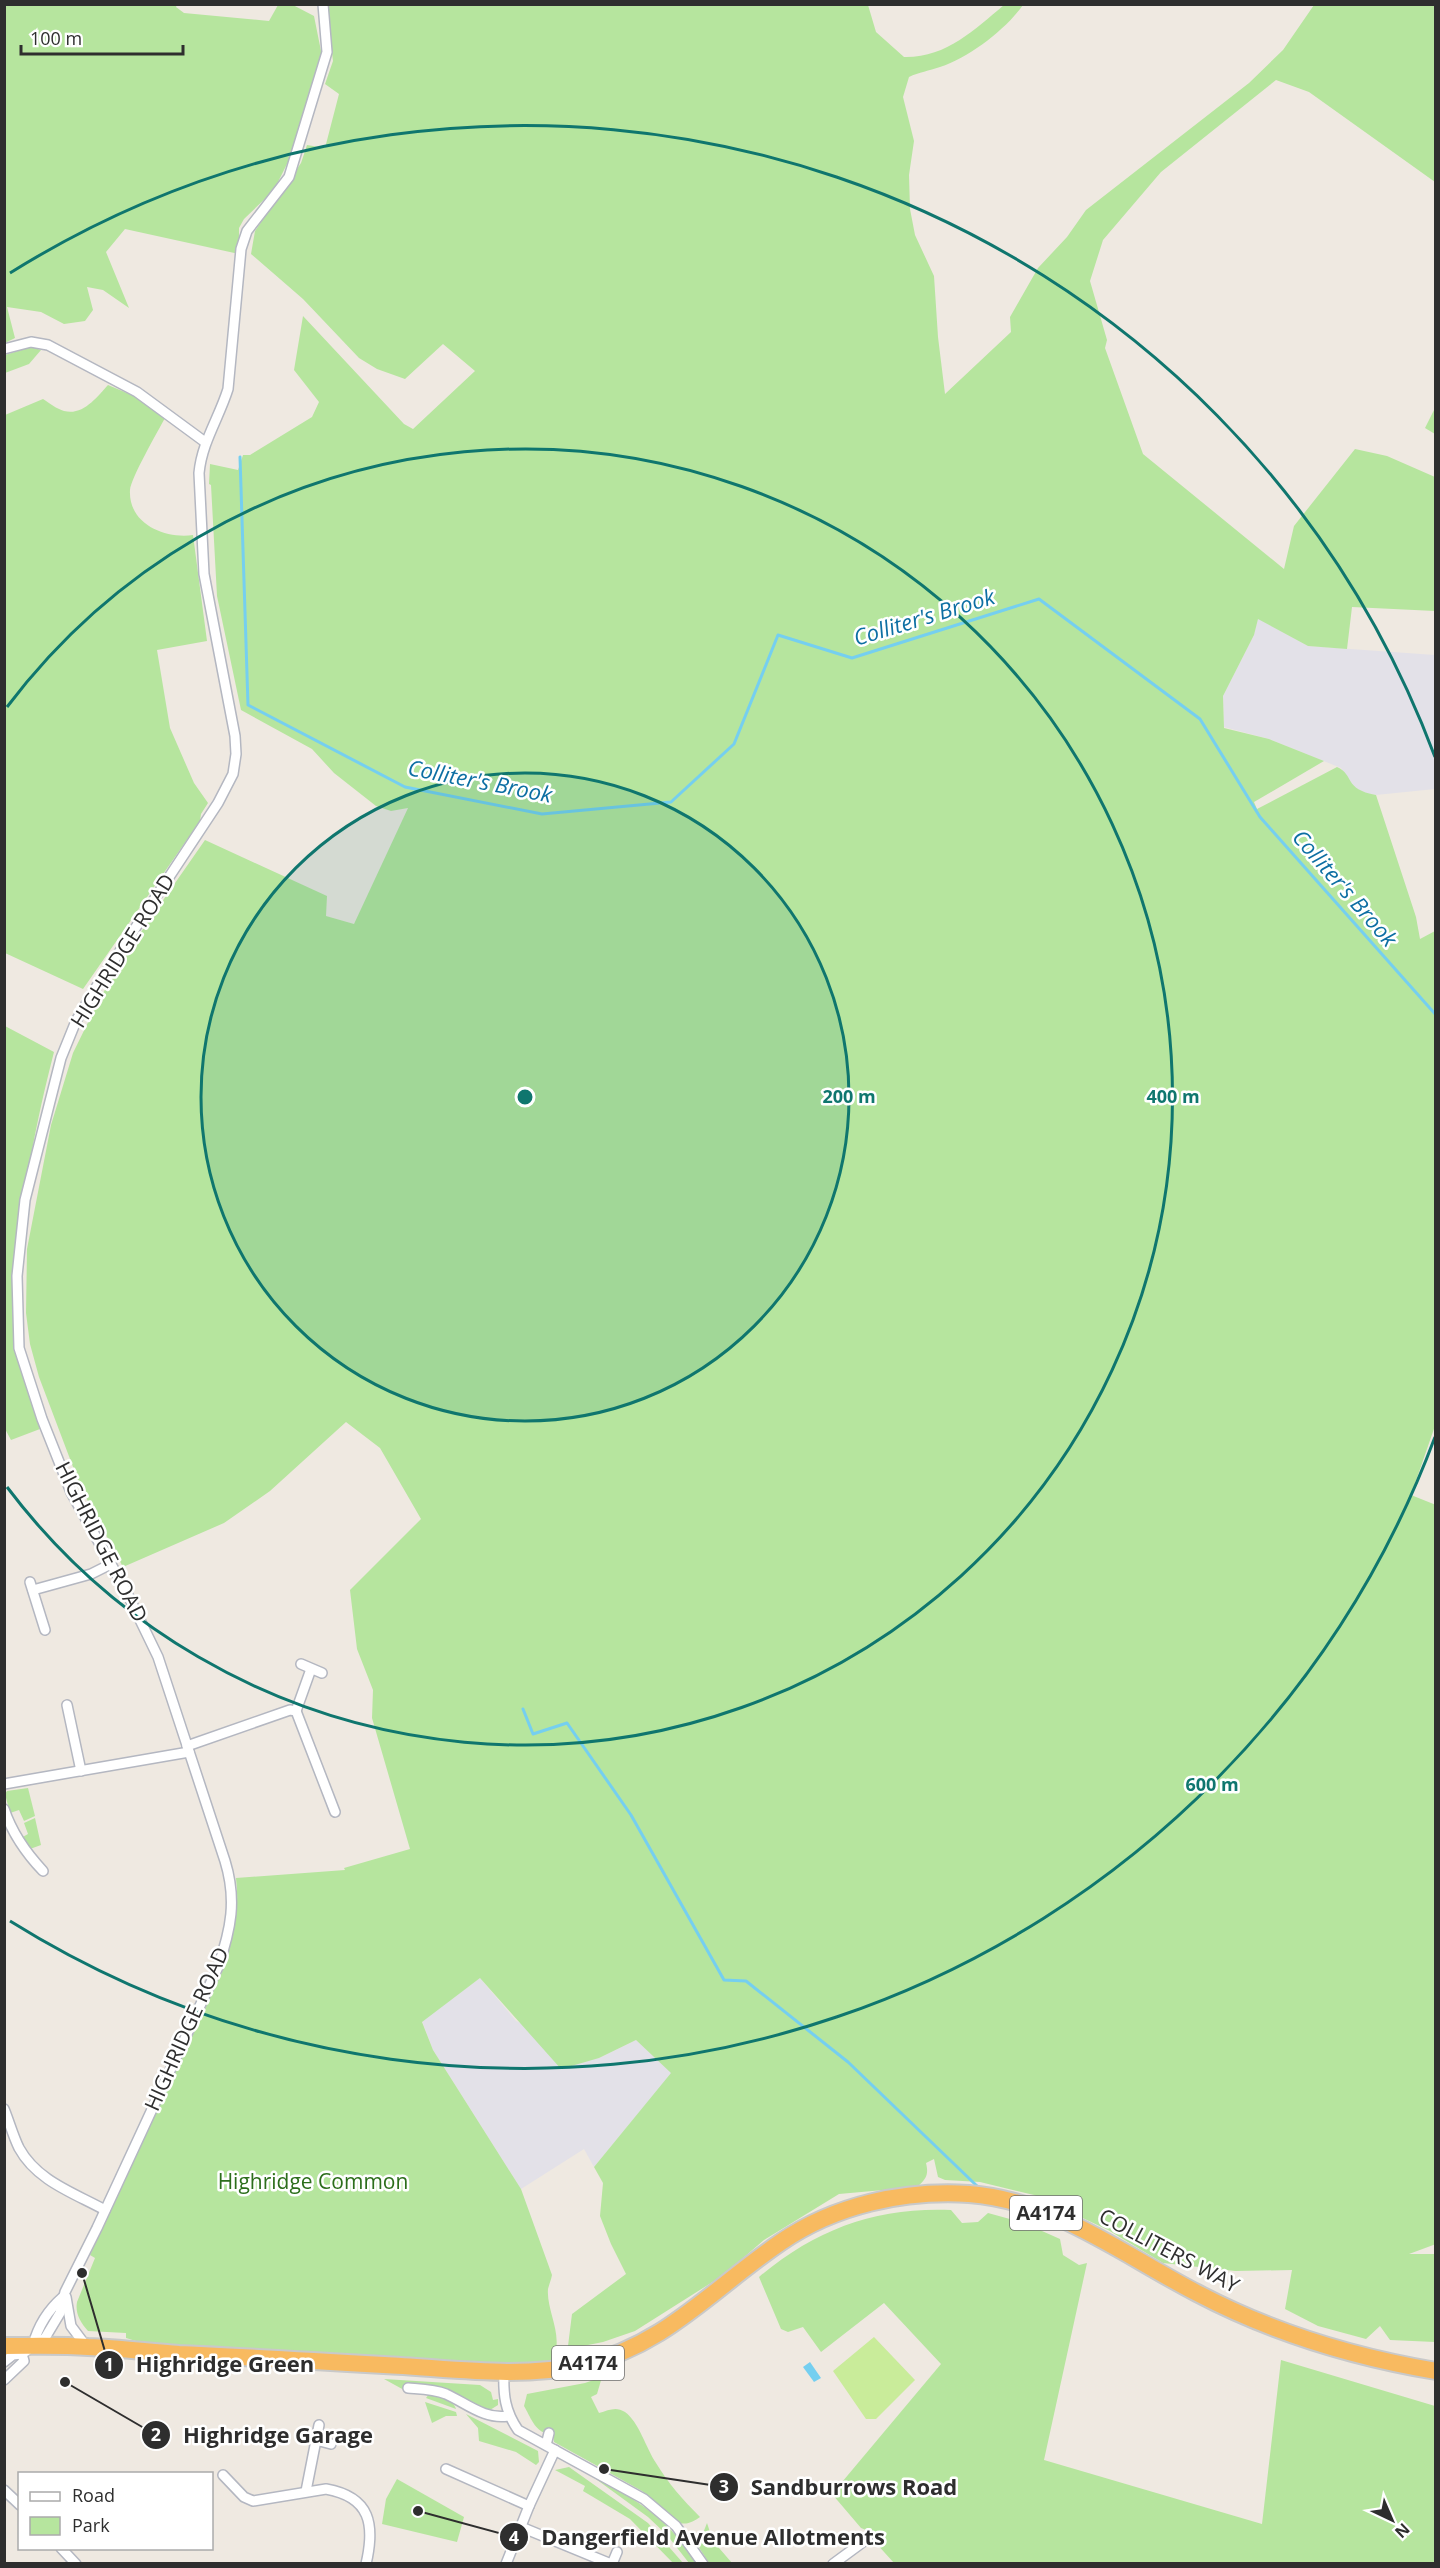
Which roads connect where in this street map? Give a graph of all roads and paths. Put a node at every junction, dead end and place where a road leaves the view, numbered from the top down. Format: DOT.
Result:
graph roads {
  1 [pos="323,4"];
  2 [pos="4,349"];
  3 [pos="205,442"];
  4 [pos="110,1565"];
  5 [pos="45,1630"];
  6 [pos="301,1665"];
  7 [pos="311,1669"];
  8 [pos="322,1673"];
  9 [pos="67,1705"];
  10 [pos="296,1711"];
  11 [pos="188,1749"];
  12 [pos="81,1771"];
  13 [pos="4,1784"];
  14 [pos="4,1809"];
  15 [pos="335,1812"];
  16 [pos="43,1871"];
  17 [pos="4,2109"];
  18 [pos="105,2210"];
  19 [pos="64,2295"];
  20 [pos="4,2346"];
  21 [pos="86,2346"];
  22 [pos="27,2350"];
  23 [pos="4,2362"];
  24 [pos="504,2371"];
  25 [pos="1436,2371"];
  26 [pos="4,2380"];
  27 [pos="408,2388"];
  28 [pos="508,2416"];
  29 [pos="319,2425"];
  30 [pos="549,2433"];
  31 [pos="316,2439"];
  32 [pos="332,2444"];
  33 [pos="551,2448"];
  34 [pos="446,2469"];
  35 [pos="223,2475"];
  36 [pos="4,2490"];
  37 [pos="306,2491"];
  38 [pos="18,2503"];
  39 [pos="529,2505"];
  40 [pos="520,2527"];
  41 [pos="867,2539"];
  42 [pos="65,2550"];
  43 [pos="617,2552"];
  44 [pos="836,2563"];
  45 [pos="76,2564"];
  46 [pos="366,2564"];
  47 [pos="506,2564"];
  48 [pos="611,2564"];
  49 [pos="703,2564"];
  1 -- 3 [label="street, HIGHRIDGE ROAD"];
  2 -- 3 [label="street"];
  3 -- 4 [label="street, HIGHRIDGE ROAD"];
  4 -- 5 [label="street"];
  4 -- 11 [label="street, HIGHRIDGE ROAD"];
  6 -- 7 [label="street"];
  7 -- 8 [label="street"];
  7 -- 10 [label="street"];
  9 -- 12 [label="street"];
  10 -- 11 [label="street"];
  10 -- 15 [label="street"];
  11 -- 12 [label="street"];
  11 -- 18 [label="street, HIGHRIDGE ROAD"];
  12 -- 13 [label="street"];
  14 -- 16 [label="street"];
  17 -- 18 [label="street"];
  18 -- 19 [label="street, HIGHRIDGE ROAD"];
  19 -- 21 [label="street"];
  19 -- 22 [label="street, HIGHRIDGE ROAD"];
  20 -- 22 [label="highway, A4174"];
  21 -- 22 [label="highway, A4174"];
  21 -- 24 [label="highway, A4174"];
  22 -- 23 [label="street"];
  22 -- 26 [label="street, HIGHRIDGE ROAD"];
  24 -- 25 [label="highway, COLLITERS WAY / A4174"];
  24 -- 28 [label="street"];
  27 -- 28 [label="street"];
  28 -- 33 [label="street"];
  29 -- 31 [label="street"];
  30 -- 33 [label="street"];
  31 -- 32 [label="street"];
  31 -- 37 [label="street"];
  33 -- 39 [label="street"];
  33 -- 49 [label="street"];
  34 -- 39 [label="street"];
  35 -- 37 [label="street"];
  36 -- 38 [label="street"];
  37 -- 46 [label="street"];
  39 -- 40 [label="street"];
  40 -- 47 [label="street"];
  40 -- 48 [label="street"];
  41 -- 44 [label="street"];
  42 -- 45 [label="street"];
  43 -- 48 [label="street"];
}
